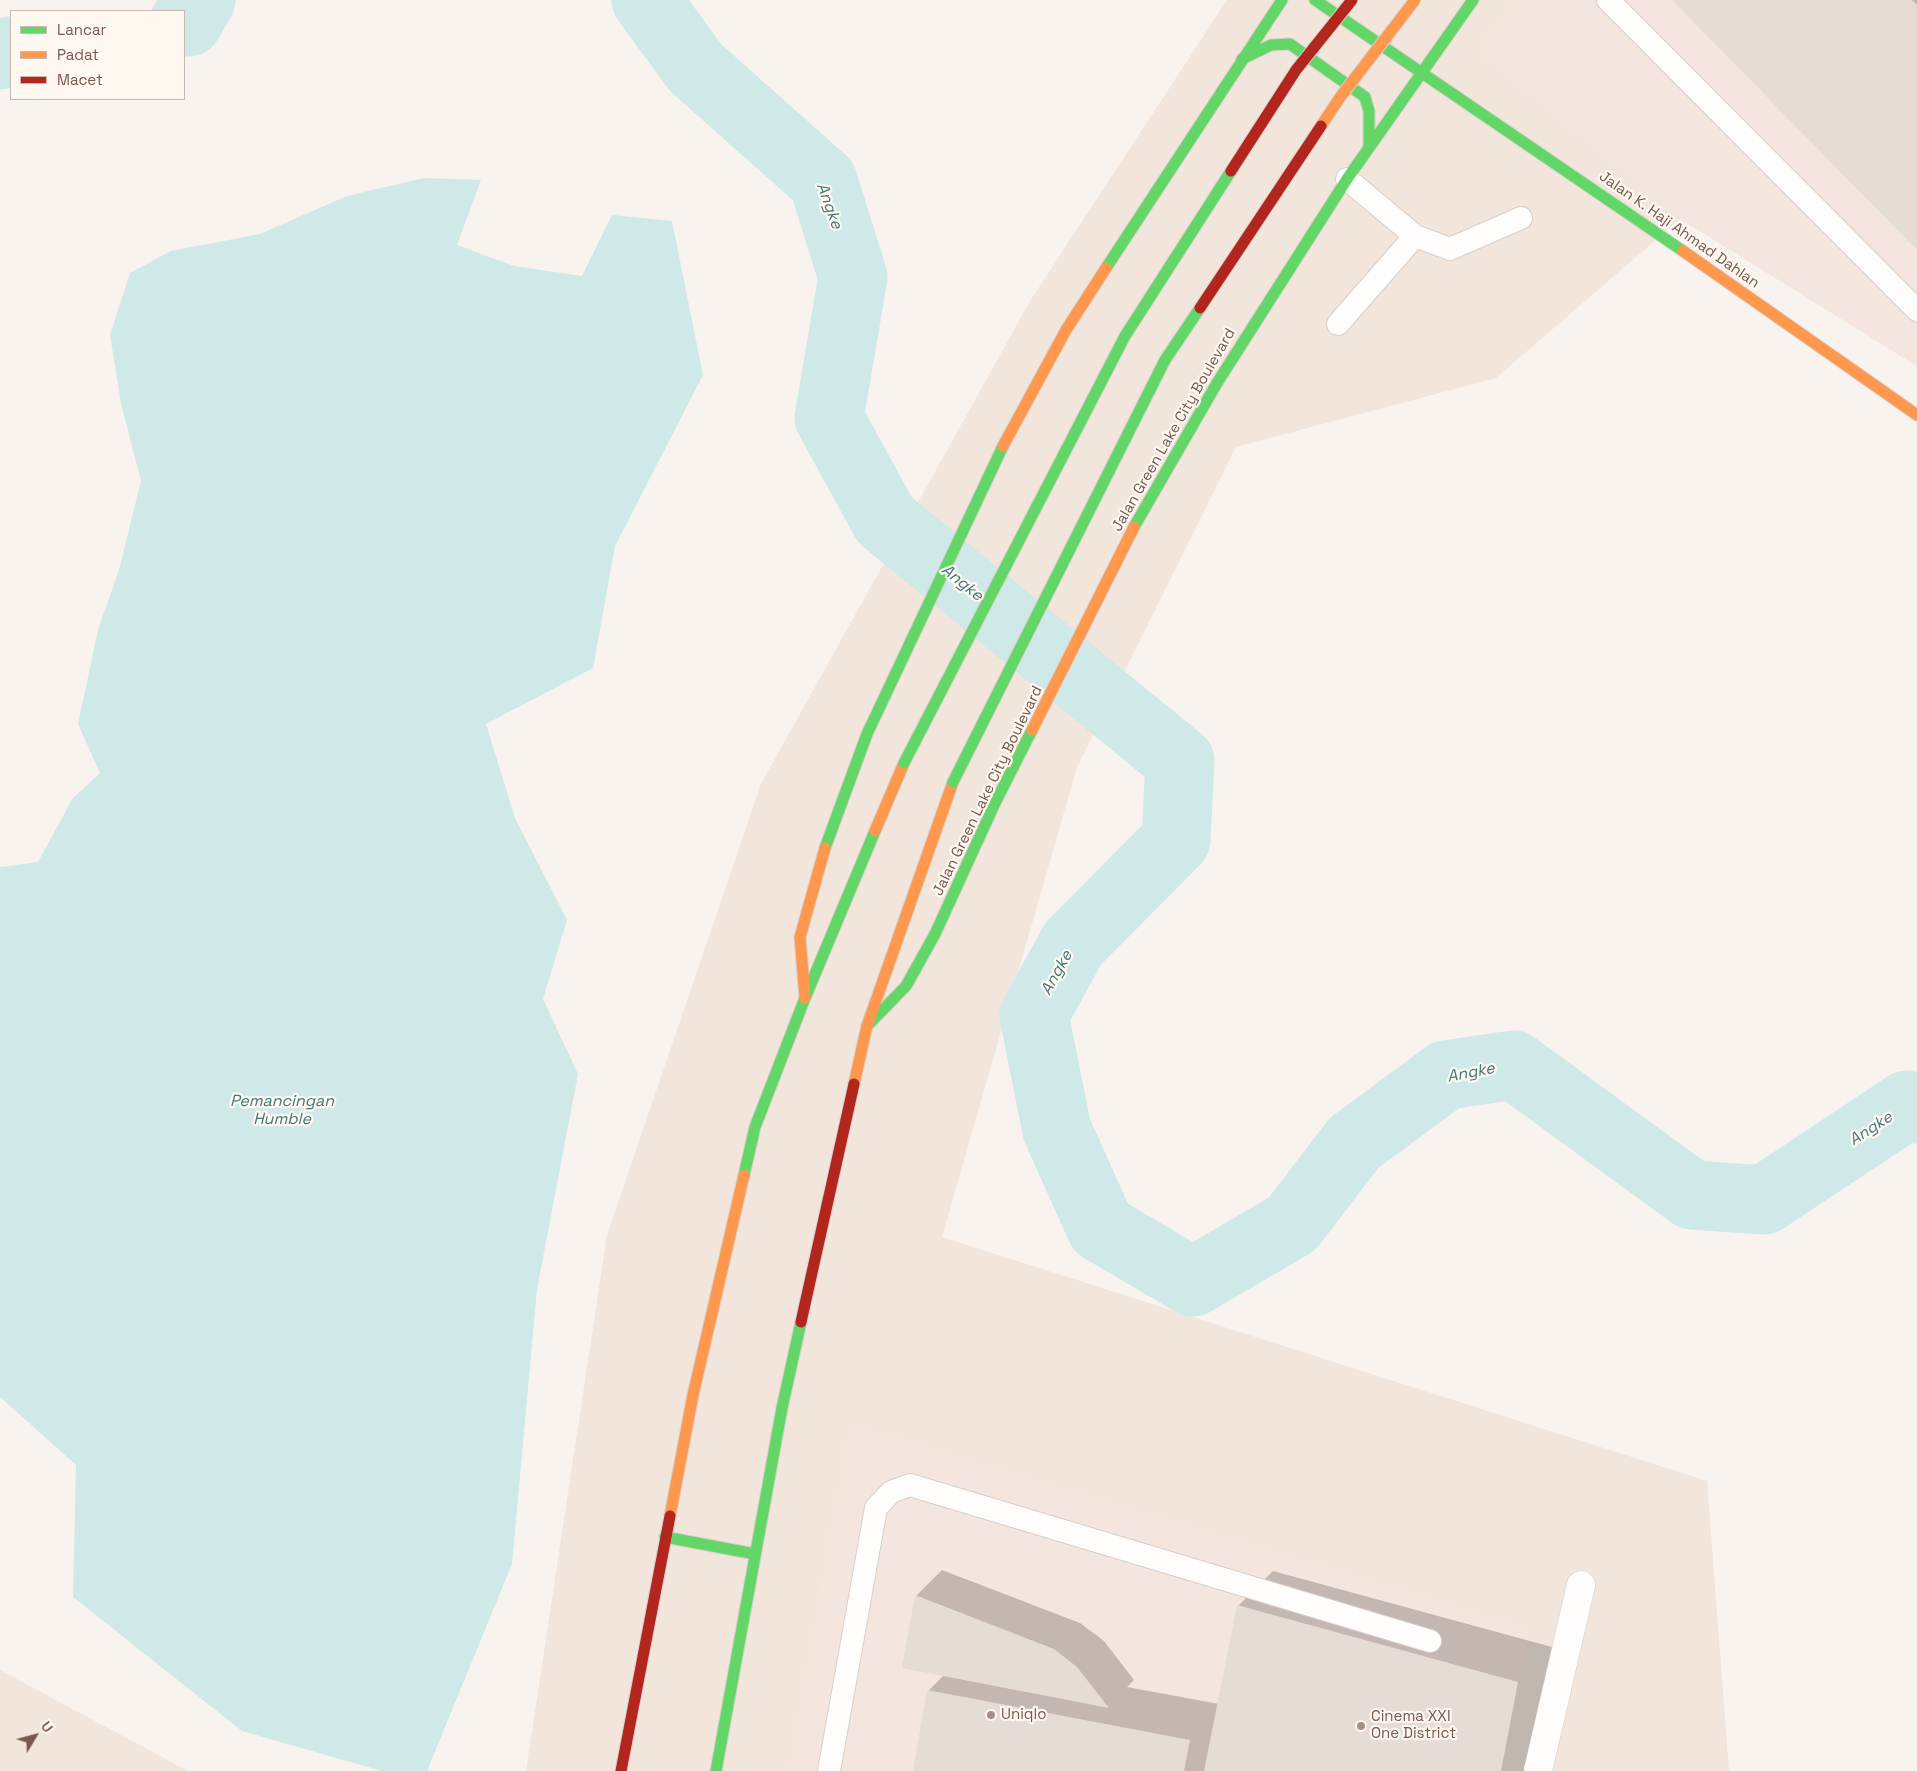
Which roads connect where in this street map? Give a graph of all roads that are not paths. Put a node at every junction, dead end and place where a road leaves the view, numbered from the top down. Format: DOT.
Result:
graph roads {
  1 [pos="1282,0"];
  2 [pos="1315,0"];
  3 [pos="1352,0"];
  4 [pos="1415,0"];
  5 [pos="1473,0"];
  6 [pos="1608,0"];
  7 [pos="1241,60"];
  8 [pos="1423,71"];
  9 [pos="1369,148"];
  10 [pos="1347,179"];
  11 [pos="1521,218"];
  12 [pos="1415,236"];
  13 [pos="1917,310"];
  14 [pos="1338,324"];
  15 [pos="1917,415"];
  16 [pos="805,998"];
  17 [pos="866,1026"];
  18 [pos="664,1537"];
  19 [pos="755,1554"];
  20 [pos="1581,1585"];
  21 [pos="1430,1641"];
  22 [pos="621,1771"];
  23 [pos="716,1771"];
  24 [pos="828,1771"];
  25 [pos="1538,1771"];
  1 -- 7 [label="main road"];
  2 -- 8 [label="main road, Jalan K. Haji Ahmad Dahlan"];
  3 -- 16 [label="main road, bridge"];
  4 -- 17 [label="main road, bridge"];
  5 -- 8 [label="main road, Jalan Green Lake City Boulevard"];
  6 -- 13 [label="lane"];
  7 -- 9 [label="main road"];
  7 -- 16 [label="main road"];
  8 -- 9 [label="main road, Jalan Green Lake City Boulevard"];
  8 -- 15 [label="main road, Jalan K. Haji Ahmad Dahlan"];
  9 -- 10 [label="main road, Jalan Green Lake City Boulevard"];
  10 -- 12 [label="lane"];
  10 -- 17 [label="main road, Jalan Green Lake City Boulevard"];
  11 -- 12 [label="lane"];
  12 -- 14 [label="lane"];
  16 -- 18 [label="main road"];
  17 -- 19 [label="main road"];
  18 -- 19 [label="main road"];
  18 -- 22 [label="main road"];
  19 -- 23 [label="main road"];
  20 -- 25 [label="street"];
  21 -- 24 [label="lane"];
}
